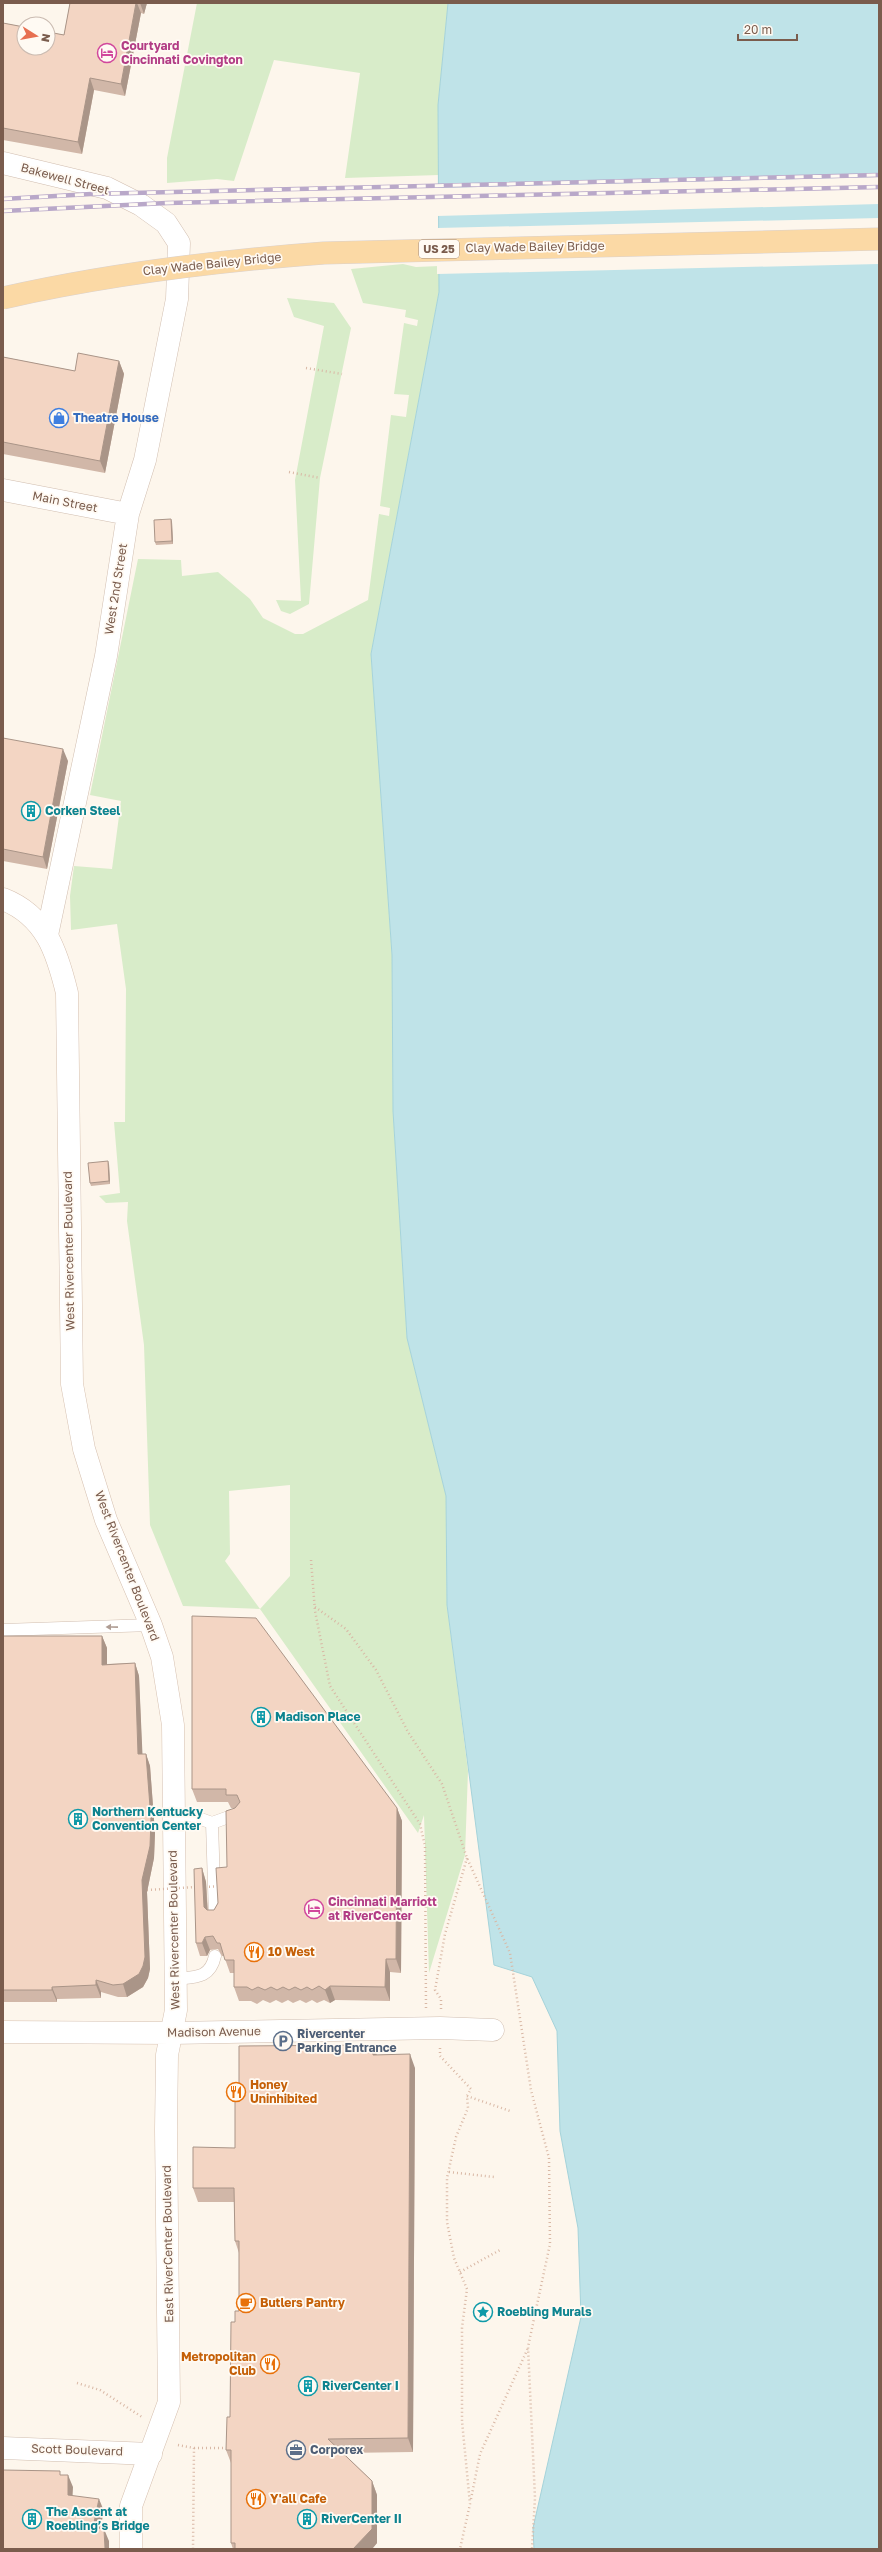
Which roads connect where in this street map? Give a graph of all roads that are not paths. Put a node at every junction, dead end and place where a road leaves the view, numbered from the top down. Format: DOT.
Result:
graph roads {
  1 [pos="3,163"];
  2 [pos="879,238"];
  3 [pos="179,243"];
  4 [pos="3,298"];
  5 [pos="3,490"];
  6 [pos="128,514"];
  7 [pos="3,899"];
  8 [pos="47,935"];
  9 [pos="151,1625"];
  10 [pos="3,1630"];
  11 [pos="237,1814"];
  12 [pos="173,1816"];
  13 [pos="212,1823"];
  14 [pos="215,1918"];
  15 [pos="215,1956"];
  16 [pos="175,1979"];
  17 [pos="493,2030"];
  18 [pos="3,2032"];
  19 [pos="172,2033"];
  20 [pos="3,2448"];
  21 [pos="152,2454"];
  22 [pos="131,2549"];
  1 -- 3 [label="street, Bakewell Street"];
  2 -- 4 [label="main road, Clay Wade Bailey Bridge / US 25, bridge"];
  3 -- 6 [label="street, West 2nd Street"];
  5 -- 6 [label="street, Main Street"];
  6 -- 8 [label="street, West 2nd Street"];
  7 -- 8 [label="street, West Rivercenter Boulevard"];
  8 -- 9 [label="street, West Rivercenter Boulevard"];
  9 -- 10 [label="lane, one-way"];
  9 -- 12 [label="street, West Rivercenter Boulevard"];
  11 -- 13 [label="lane"];
  12 -- 13 [label="lane"];
  12 -- 16 [label="street, West Rivercenter Boulevard"];
  13 -- 14 [label="lane"];
  15 -- 16 [label="lane"];
  16 -- 19 [label="street, West Rivercenter Boulevard"];
  17 -- 19 [label="street, Madison Avenue"];
  18 -- 19 [label="street, Madison Avenue"];
  19 -- 21 [label="street, East RiverCenter Boulevard"];
  20 -- 21 [label="street, Scott Boulevard"];
  21 -- 22 [label="street, East RiverCenter Boulevard"];
}
